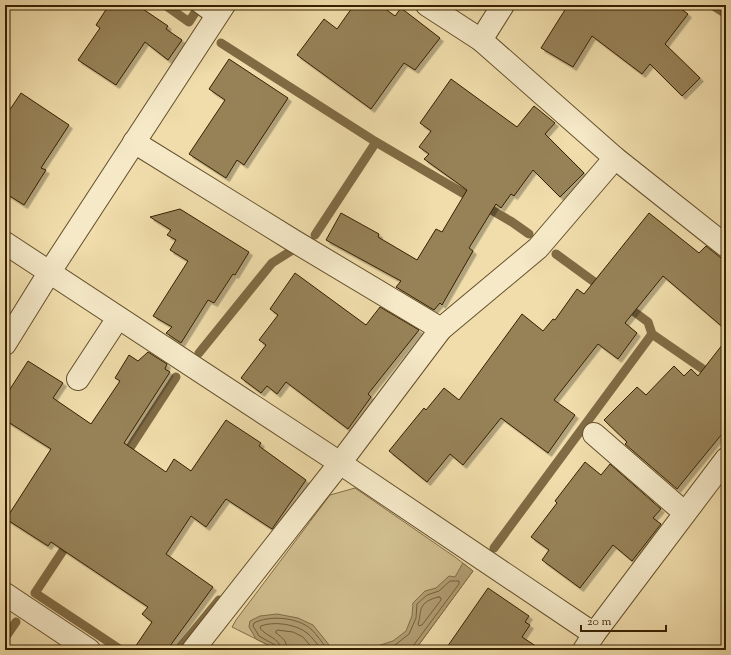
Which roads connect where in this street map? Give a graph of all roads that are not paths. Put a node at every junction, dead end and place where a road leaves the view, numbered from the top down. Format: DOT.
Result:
graph roads {
  1 [pos="196,5"];
  2 [pos="427,5"];
  3 [pos="503,5"];
  4 [pos="219,12"];
  5 [pos="481,40"];
  6 [pos="134,142"];
  7 [pos="615,158"];
  8 [pos="5,243"];
  9 [pos="726,246"];
  10 [pos="49,273"];
  11 [pos="118,318"];
  12 [pos="441,329"];
  13 [pos="5,344"];
  14 [pos="78,379"];
  15 [pos="594,434"];
  16 [pos="726,459"];
  17 [pos="340,463"];
  18 [pos="685,513"];
  19 [pos="5,594"];
  20 [pos="589,642"];
  21 [pos="88,650"];
  22 [pos="193,650"];
  1 -- 4 [label="lane"];
  2 -- 5 [label="street"];
  3 -- 5 [label="street"];
  4 -- 6 [label="street"];
  5 -- 7 [label="street"];
  6 -- 10 [label="street"];
  6 -- 12 [label="street"];
  7 -- 9 [label="street"];
  7 -- 12 [label="street"];
  8 -- 10 [label="street"];
  10 -- 11 [label="street"];
  10 -- 13 [label="street"];
  11 -- 14 [label="street"];
  11 -- 17 [label="street"];
  12 -- 17 [label="street"];
  15 -- 18 [label="street"];
  16 -- 18 [label="street"];
  17 -- 20 [label="street"];
  17 -- 22 [label="street"];
  18 -- 20 [label="street"];
  19 -- 21 [label="street"];
}
